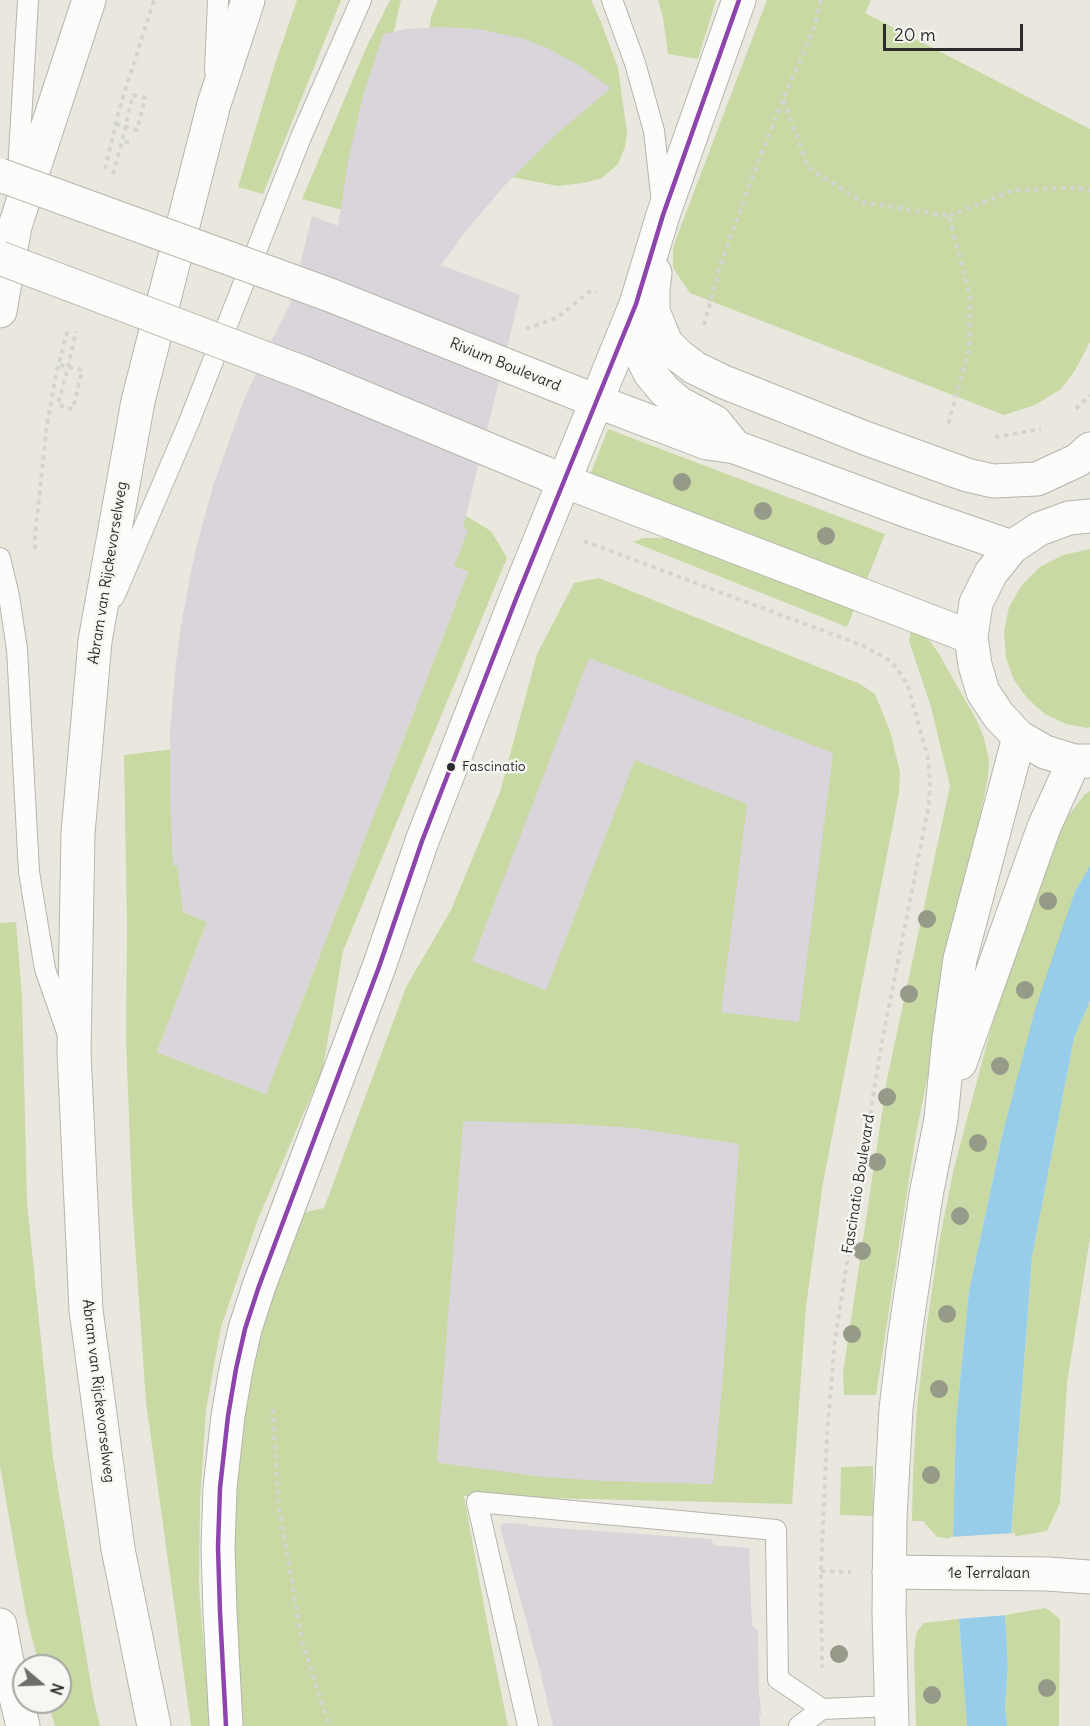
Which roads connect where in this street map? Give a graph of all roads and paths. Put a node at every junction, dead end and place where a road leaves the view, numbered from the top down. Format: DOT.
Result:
graph roads {
  1 [pos="28,0"];
  2 [pos="89,0"];
  3 [pos="154,0"];
  4 [pos="218,0"];
  5 [pos="248,0"];
  6 [pos="361,0"];
  7 [pos="612,0"];
  8 [pos="739,0"];
  9 [pos="821,0"];
  10 [pos="783,99"];
  11 [pos="214,104"];
  12 [pos="116,124"];
  13 [pos="112,139"];
  14 [pos="122,141"];
  15 [pos="104,173"];
  16 [pos="0,175"];
  17 [pos="113,175"];
  18 [pos="1090,191"];
  19 [pos="663,215"];
  20 [pos="950,216"];
  21 [pos="15,226"];
  22 [pos="0,258"];
  23 [pos="636,304"];
  24 [pos="0,311"];
  25 [pos="70,320"];
  26 [pos="77,327"];
  27 [pos="703,330"];
  28 [pos="59,365"];
  29 [pos="596,401"];
  30 [pos="948,426"];
  31 [pos="735,447"];
  32 [pos="1090,449"];
  33 [pos="564,481"];
  34 [pos="1090,516"];
  35 [pos="1012,547"];
  36 [pos="0,558"];
  37 [pos="36,559"];
  38 [pos="971,637"];
  39 [pos="95,641"];
  40 [pos="886,658"];
  41 [pos="1020,737"];
  42 [pos="1082,761"];
  43 [pos="74,1052"];
  44 [pos="941,1119"];
  45 [pos="273,1408"];
  46 [pos="889,1572"];
  47 [pos="1090,1577"];
  48 [pos="0,1625"];
  49 [pos="822,1709"];
  50 [pos="892,1716"];
  51 [pos="23,1726"];
  52 [pos="154,1726"];
  53 [pos="226,1726"];
  54 [pos="329,1726"];
  55 [pos="528,1726"];
  56 [pos="799,1726"];
  1 -- 21 [label="lane"];
  2 -- 21 [label="main road"];
  3 -- 12 [label="path"];
  4 -- 11 [label="lane, Abram van Rijckevorselweg"];
  5 -- 11 [label="main road, Abram van Rijckevorselweg"];
  6 -- 39 [label="lane"];
  7 -- 19 [label="lane"];
  8 -- 19 [label="main road"];
  9 -- 10 [label="path"];
  10 -- 20 [label="path"];
  10 -- 27 [label="path"];
  11 -- 39 [label="main road, Abram van Rijckevorselweg"];
  12 -- 13 [label="path"];
  12 -- 14 [label="path"];
  13 -- 14 [label="path"];
  13 -- 15 [label="path"];
  14 -- 17 [label="path, bridge"];
  16 -- 29 [label="main road, Rivium Boulevard, bridge"];
  18 -- 20 [label="path"];
  19 -- 23 [label="main road"];
  19 -- 32 [label="main road"];
  20 -- 30 [label="path"];
  21 -- 24 [label="main road"];
  22 -- 33 [label="main road, bridge"];
  23 -- 29 [label="main road"];
  23 -- 31 [label="main road"];
  25 -- 28 [label="path"];
  26 -- 28 [label="path"];
  28 -- 37 [label="path"];
  29 -- 31 [label="main road, Rivium Boulevard"];
  29 -- 33 [label="main road"];
  31 -- 35 [label="main road, Rivium Boulevard"];
  33 -- 38 [label="main road"];
  33 -- 53 [label="main road"];
  34 -- 35 [label="main road"];
  35 -- 38 [label="main road"];
  36 -- 43 [label="lane, Abram van Rijckevorselweg"];
  38 -- 41 [label="main road"];
  39 -- 43 [label="main road, Abram van Rijckevorselweg"];
  40 -- 49 [label="path, Fascinatio Boulevard"];
  41 -- 42 [label="main road"];
  41 -- 44 [label="main road"];
  42 -- 44 [label="main road"];
  43 -- 52 [label="main road, Abram van Rijckevorselweg"];
  44 -- 46 [label="main road"];
  45 -- 54 [label="path"];
  46 -- 47 [label="main road, 1e Terralaan"];
  46 -- 50 [label="main road"];
  48 -- 51 [label="main road"];
  49 -- 50 [label="lane"];
  49 -- 55 [label="lane"];
  49 -- 56 [label="lane"];
}
